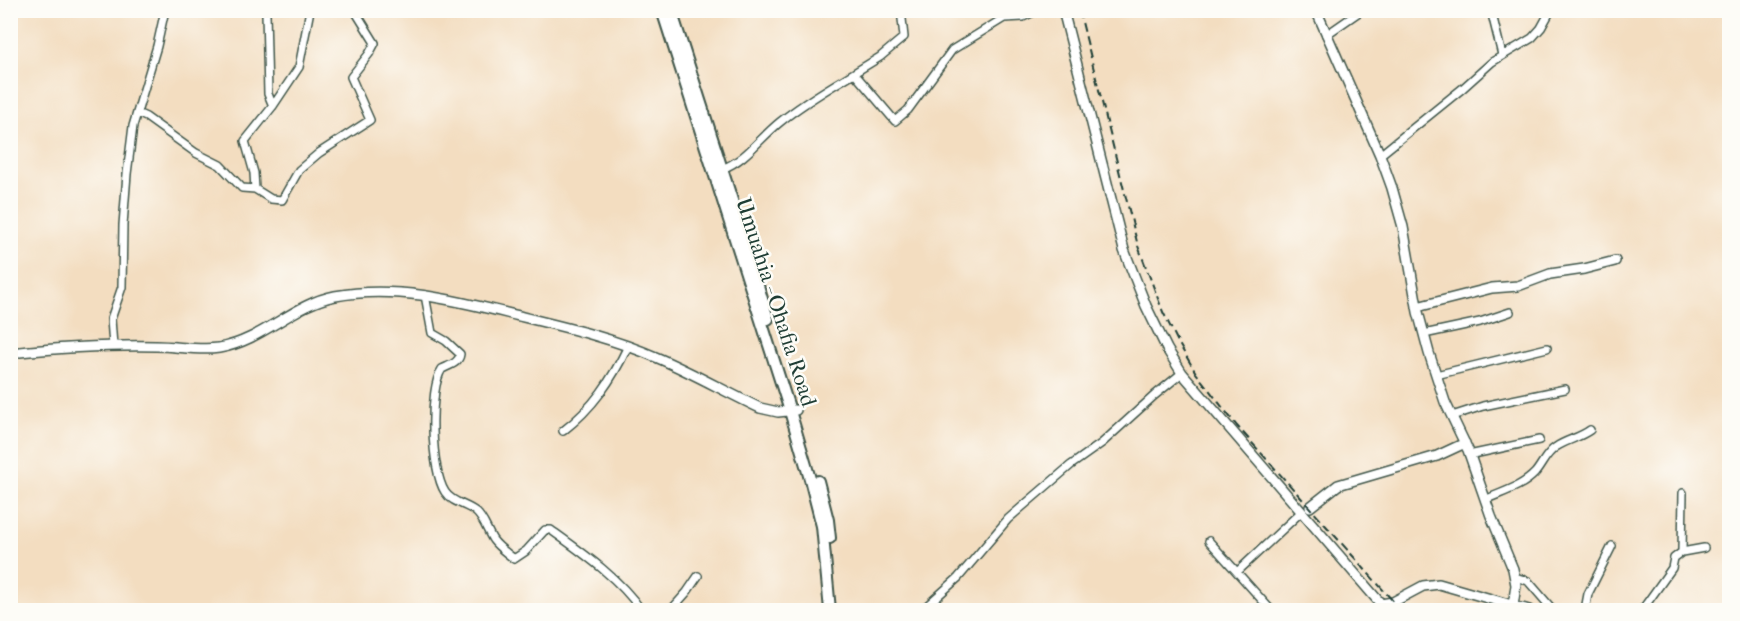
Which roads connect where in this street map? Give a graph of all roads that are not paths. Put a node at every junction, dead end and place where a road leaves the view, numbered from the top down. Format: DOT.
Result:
graph roads {
  1 [pos="165,10"];
  2 [pos="310,10"];
  3 [pos="360,10"];
  4 [pos="662,10"];
  5 [pos="671,10"];
  6 [pos="901,10"];
  7 [pos="1038,10"];
  8 [pos="1063,10"];
  9 [pos="1316,10"];
  10 [pos="1362,10"];
  11 [pos="1491,10"];
  12 [pos="1551,10"];
  13 [pos="266,13"];
  14 [pos="1326,35"];
  15 [pos="1502,55"];
  16 [pos="854,73"];
  17 [pos="273,106"];
  18 [pos="137,113"];
  19 [pos="1380,156"];
  20 [pos="722,169"];
  21 [pos="255,189"];
  22 [pos="1615,261"];
  23 [pos="425,295"];
  24 [pos="1417,307"];
  25 [pos="1510,312"];
  26 [pos="1424,334"];
  27 [pos="113,346"];
  28 [pos="628,346"];
  29 [pos="1546,348"];
  30 [pos="10,353"];
  31 [pos="1182,373"];
  32 [pos="1436,375"];
  33 [pos="1565,389"];
  34 [pos="793,411"];
  35 [pos="1452,416"];
  36 [pos="563,430"];
  37 [pos="1590,430"];
  38 [pos="1539,440"];
  39 [pos="1465,443"];
  40 [pos="1469,455"];
  41 [pos="1683,493"];
  42 [pos="1485,500"];
  43 [pos="1305,510"];
  44 [pos="1209,541"];
  45 [pos="1612,546"];
  46 [pos="1704,548"];
  47 [pos="1682,552"];
  48 [pos="1237,572"];
  49 [pos="698,576"];
  50 [pos="1515,577"];
  51 [pos="1383,607"];
  52 [pos="1522,609"];
  53 [pos="641,610"];
  54 [pos="671,610"];
  55 [pos="830,610"];
  56 [pos="836,610"];
  57 [pos="922,610"];
  58 [pos="1271,610"];
  59 [pos="1553,610"];
  60 [pos="1585,610"];
  61 [pos="1642,610"];
  1 -- 18 [label="street"];
  2 -- 17 [label="street"];
  3 -- 21 [label="street"];
  4 -- 34 [label="main road, Umuahia - Ohafia Road"];
  5 -- 20 [label="main road, Umuahia - Ohafia Road"];
  6 -- 16 [label="street"];
  7 -- 16 [label="street"];
  8 -- 31 [label="street"];
  9 -- 14 [label="street"];
  10 -- 14 [label="street"];
  11 -- 15 [label="street"];
  12 -- 15 [label="street"];
  13 -- 17 [label="street"];
  14 -- 19 [label="street"];
  15 -- 19 [label="street"];
  16 -- 20 [label="street"];
  17 -- 21 [label="street"];
  18 -- 21 [label="street"];
  18 -- 27 [label="street"];
  19 -- 24 [label="street"];
  20 -- 34 [label="main road, Umuahia - Ohafia Road"];
  22 -- 24 [label="street"];
  23 -- 27 [label="street"];
  23 -- 28 [label="street"];
  23 -- 53 [label="street"];
  24 -- 26 [label="street"];
  25 -- 26 [label="street"];
  26 -- 32 [label="street"];
  27 -- 30 [label="street"];
  28 -- 34 [label="street"];
  28 -- 36 [label="street"];
  29 -- 32 [label="street"];
  31 -- 43 [label="street"];
  31 -- 57 [label="street"];
  32 -- 35 [label="street"];
  33 -- 35 [label="street"];
  34 -- 55 [label="main road, Umuahia - Ohafia Road"];
  34 -- 56 [label="main road, Umuahia - Ohafia Road"];
  35 -- 39 [label="street"];
  37 -- 42 [label="street"];
  38 -- 40 [label="street"];
  39 -- 40 [label="street"];
  39 -- 43 [label="street"];
  40 -- 42 [label="street"];
  41 -- 47 [label="street"];
  42 -- 50 [label="street"];
  43 -- 48 [label="street"];
  43 -- 51 [label="street"];
  44 -- 48 [label="street"];
  45 -- 60 [label="street"];
  46 -- 47 [label="street"];
  47 -- 61 [label="street"];
  48 -- 58 [label="street"];
  49 -- 54 [label="street"];
  50 -- 52 [label="street"];
  50 -- 59 [label="street"];
  51 -- 52 [label="street"];
}
